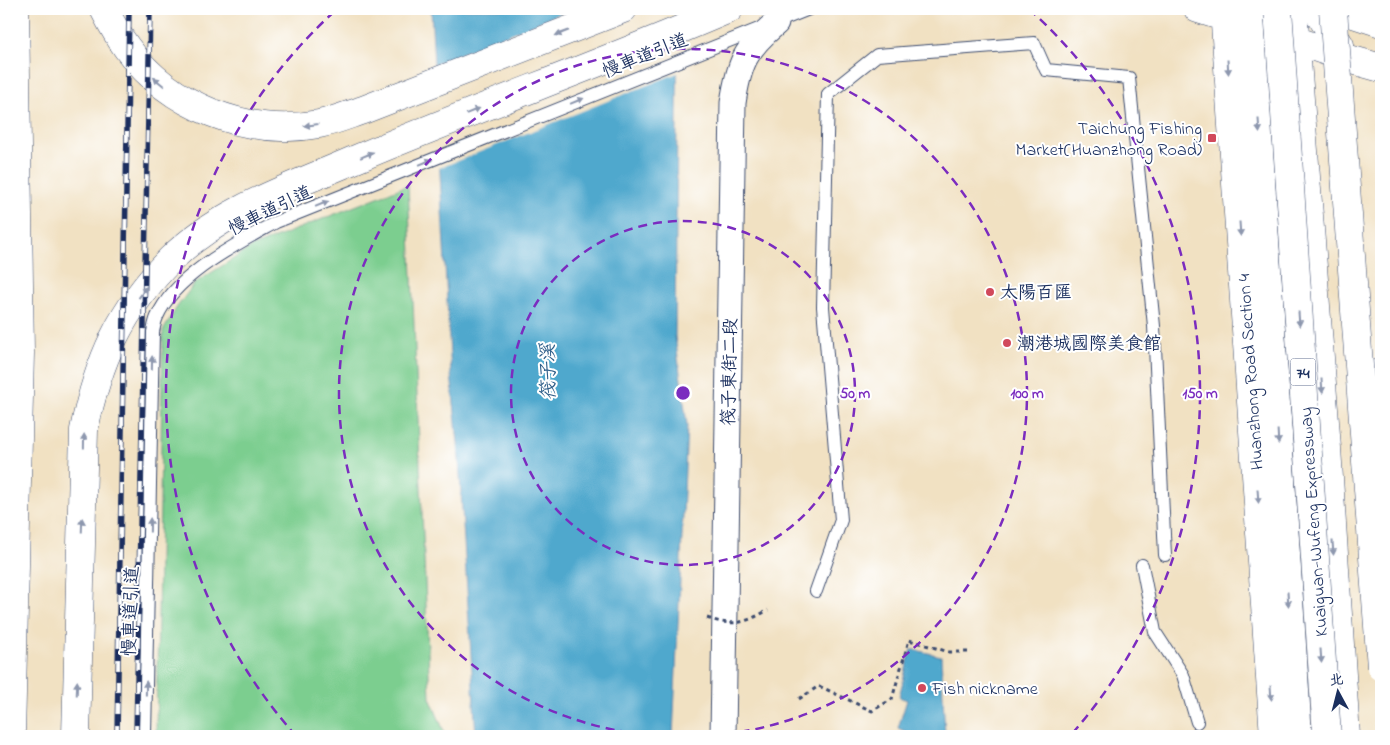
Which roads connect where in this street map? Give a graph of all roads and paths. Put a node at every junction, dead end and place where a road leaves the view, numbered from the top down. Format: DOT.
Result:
graph roads {
  1 [pos="15,9"];
  2 [pos="104,9"];
  3 [pos="623,9"];
  4 [pos="729,9"];
  5 [pos="809,9"];
  6 [pos="1198,9"];
  7 [pos="1278,9"];
  8 [pos="1293,9"];
  9 [pos="1316,9"];
  10 [pos="1333,9"];
  11 [pos="1338,9"];
  12 [pos="1224,14"];
  13 [pos="1251,17"];
  14 [pos="776,23"];
  15 [pos="1381,23"];
  16 [pos="1295,40"];
  17 [pos="1349,59"];
  18 [pos="1381,68"];
  19 [pos="1381,478"];
  20 [pos="1166,554"];
  21 [pos="1142,566"];
  22 [pos="816,591"];
  23 [pos="768,610"];
  24 [pos="707,618"];
  25 [pos="968,652"];
  26 [pos="1381,667"];
  27 [pos="799,699"];
  28 [pos="1197,722"];
  29 [pos="11,736"];
  30 [pos="76,736"];
  31 [pos="145,736"];
  32 [pos="723,736"];
  33 [pos="1274,736"];
  34 [pos="1298,736"];
  35 [pos="1327,736"];
  36 [pos="1346,736"];
  1 -- 29 [label="main road"];
  3 -- 2 [label="main road, one-way"];
  30 -- 4 [label="main road, one-way"];
  5 -- 14 [label="lane, 慢車道引道"];
  6 -- 12 [label="main road"];
  7 -- 35 [label="main road, Kuaiguan-Wufeng Expressway / 74, one-way, bridge"];
  8 -- 16 [label="main road"];
  9 -- 17 [label="main road"];
  10 -- 26 [label="main road, bridge"];
  11 -- 15 [label="main road"];
  12 -- 13 [label="main road"];
  12 -- 33 [label="main road, Huanzhong Road Section 4, one-way"];
  13 -- 16 [label="main road"];
  13 -- 34 [label="main road, one-way"];
  31 -- 14 [label="lane, 慢車道引道, one-way"];
  14 -- 32 [label="street, 筏子東街二段"];
  16 -- 17 [label="main road"];
  16 -- 36 [label="main road, one-way"];
  17 -- 18 [label="main road"];
  17 -- 19 [label="main road"];
  20 -- 22 [label="lane"];
  21 -- 28 [label="lane"];
  23 -- 24 [label="path, bridge"];
  25 -- 27 [label="path"];
}
